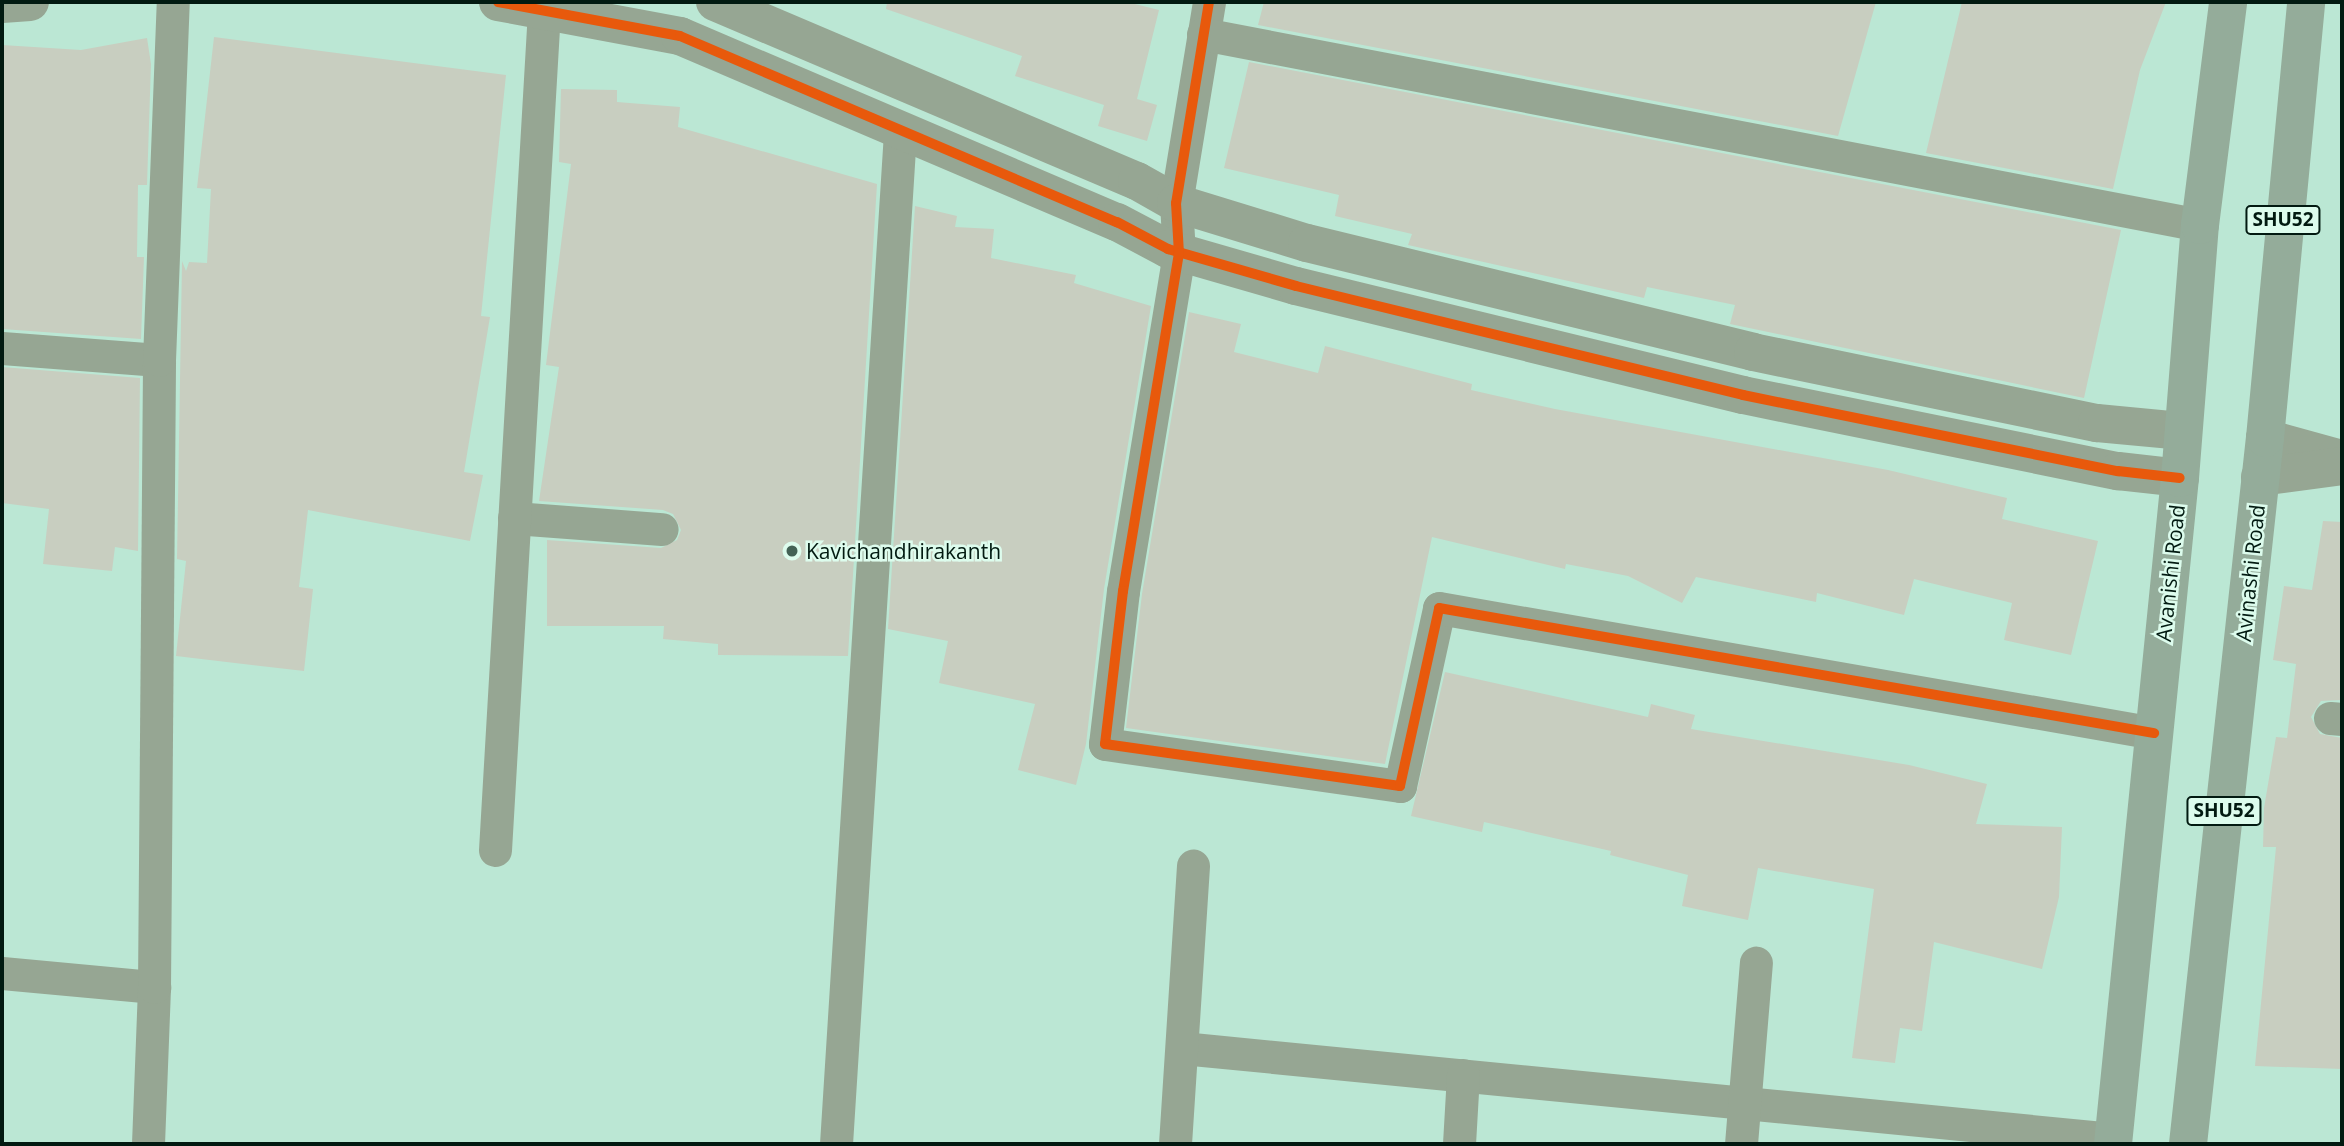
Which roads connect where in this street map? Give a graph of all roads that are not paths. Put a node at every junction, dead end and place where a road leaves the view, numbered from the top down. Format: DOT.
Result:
graph roads {
  1 [pos="30,2"];
  2 [pos="173,2"];
  3 [pos="498,2"];
  4 [pos="715,2"];
  5 [pos="1209,2"];
  6 [pos="2228,2"];
  7 [pos="2306,2"];
  8 [pos="2,5"];
  9 [pos="544,10"];
  10 [pos="1203,34"];
  11 [pos="900,131"];
  12 [pos="1176,203"];
  13 [pos="2200,225"];
  14 [pos="1179,253"];
  15 [pos="2,348"];
  16 [pos="159,360"];
  17 [pos="2181,430"];
  18 [pos="2265,438"];
  19 [pos="2342,460"];
  20 [pos="2342,466"];
  21 [pos="2260,477"];
  22 [pos="2180,478"];
  23 [pos="514,518"];
  24 [pos="662,529"];
  25 [pos="2154,733"];
  26 [pos="495,850"];
  27 [pos="1193,866"];
  28 [pos="1756,963"];
  29 [pos="2,973"];
  30 [pos="154,988"];
  31 [pos="1182,1048"];
  32 [pos="1463,1075"];
  33 [pos="1744,1103"];
  34 [pos="2113,1142"];
  35 [pos="148,1144"];
  36 [pos="836,1144"];
  37 [pos="1175,1144"];
  38 [pos="1459,1144"];
  39 [pos="1741,1144"];
  40 [pos="2188,1144"];
  1 -- 8 [label="street"];
  2 -- 16 [label="street"];
  3 -- 9 [label="street"];
  4 -- 12 [label="street"];
  5 -- 10 [label="street"];
  6 -- 13 [label="main road, Avanishi Road"];
  7 -- 18 [label="main road, Avinashi Road / SHU52"];
  9 -- 11 [label="street"];
  9 -- 23 [label="street"];
  10 -- 12 [label="street"];
  10 -- 13 [label="street"];
  11 -- 14 [label="street"];
  11 -- 36 [label="street"];
  12 -- 14 [label="street"];
  12 -- 17 [label="street"];
  13 -- 17 [label="main road, Avanishi Road"];
  14 -- 22 [label="street"];
  14 -- 25 [label="street"];
  15 -- 16 [label="street"];
  16 -- 30 [label="street"];
  17 -- 22 [label="main road, Avanishi Road"];
  18 -- 19 [label="street"];
  18 -- 21 [label="main road, Avinashi Road / SHU52"];
  20 -- 21 [label="street"];
  21 -- 40 [label="main road, Avinashi Road / SHU52"];
  22 -- 25 [label="main road, Avanishi Road"];
  23 -- 24 [label="street"];
  23 -- 26 [label="street"];
  25 -- 34 [label="main road, Avanishi Road"];
  27 -- 31 [label="street"];
  28 -- 33 [label="street"];
  29 -- 30 [label="street"];
  30 -- 35 [label="street"];
  31 -- 32 [label="street"];
  31 -- 37 [label="street"];
  32 -- 33 [label="street"];
  32 -- 38 [label="street"];
  33 -- 34 [label="street"];
  33 -- 39 [label="street"];
}
